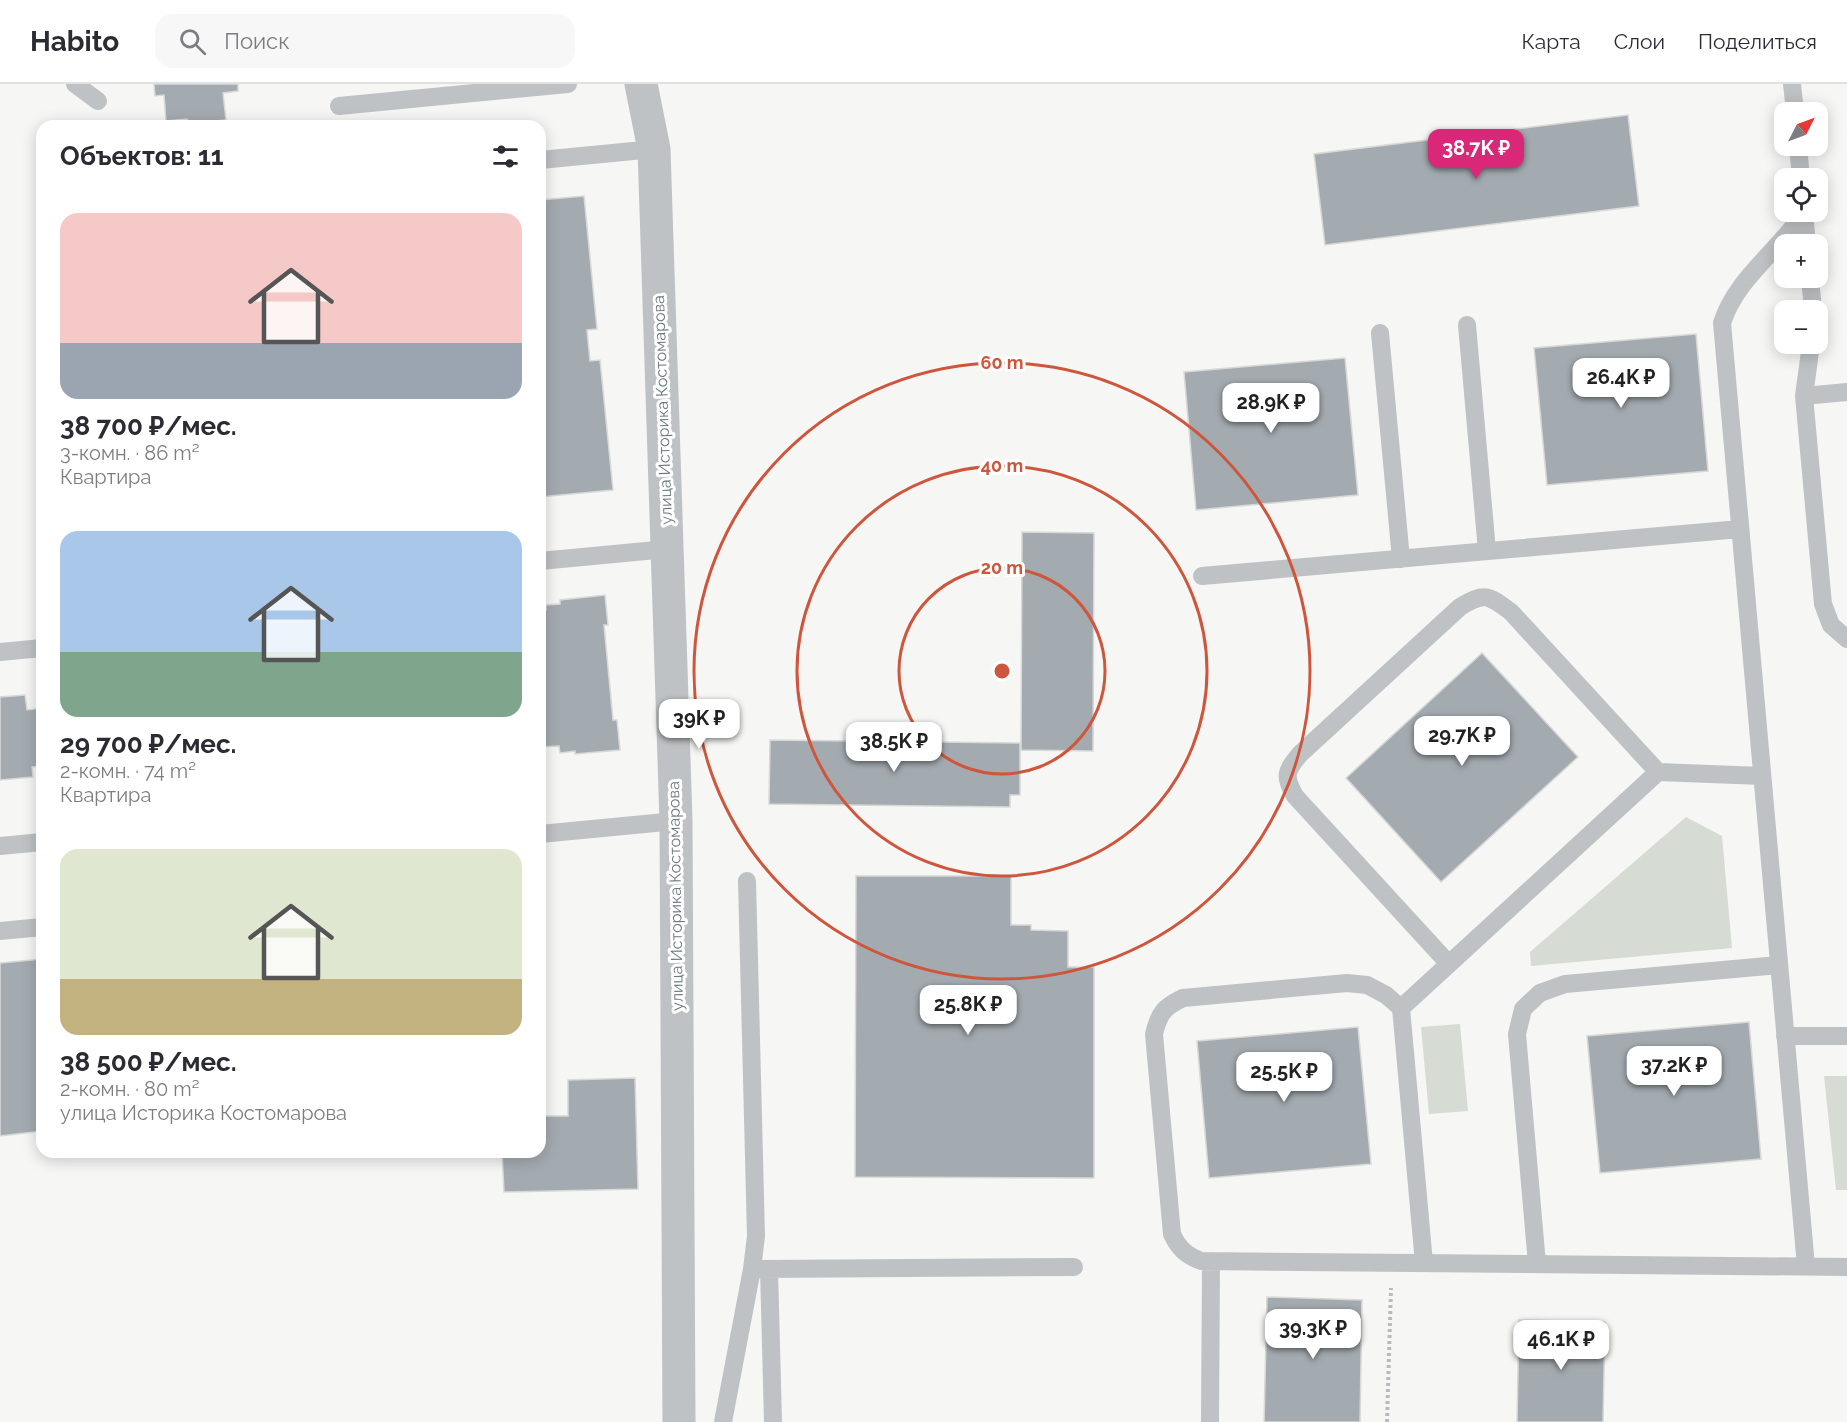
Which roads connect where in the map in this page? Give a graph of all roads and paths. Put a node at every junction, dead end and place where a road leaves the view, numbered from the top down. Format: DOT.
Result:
graph roads {
  1 [pos="75,84"];
  2 [pos="568,84"];
  3 [pos="641,84"];
  4 [pos="1792,84"];
  5 [pos="98,101"];
  6 [pos="1794,102"];
  7 [pos="339,106"];
  8 [pos="654,149"];
  9 [pos="546,159"];
  10 [pos="1796,222"];
  11 [pos="1467,325"];
  12 [pos="1380,333"];
  13 [pos="1810,354"];
  14 [pos="1847,392"];
  15 [pos="1804,396"];
  16 [pos="1740,529"];
  17 [pos="667,549"];
  18 [pos="1488,551"];
  19 [pos="1401,559"];
  20 [pos="546,560"];
  21 [pos="1202,576"];
  22 [pos="1847,639"];
  23 [pos="36,649"];
  24 [pos="0,652"];
  25 [pos="1658,772"];
  26 [pos="1762,776"];
  27 [pos="676,821"];
  28 [pos="546,833"];
  29 [pos="36,843"];
  30 [pos="0,846"];
  31 [pos="747,881"];
  32 [pos="36,928"];
  33 [pos="0,931"];
  34 [pos="1449,964"];
  35 [pos="1779,965"];
  36 [pos="1401,1008"];
  37 [pos="1785,1036"];
  38 [pos="1847,1036"];
  39 [pos="1211,1261"];
  40 [pos="1392,1263"];
  41 [pos="1424,1263"];
  42 [pos="1537,1264"];
  43 [pos="1806,1266"];
  44 [pos="1074,1267"];
  45 [pos="1847,1267"];
  46 [pos="761,1269"];
  47 [pos="679,1422"];
  48 [pos="723,1422"];
  49 [pos="773,1422"];
  50 [pos="1210,1422"];
  51 [pos="1387,1422"];
  1 -- 5 [label="lane"];
  2 -- 7 [label="lane"];
  3 -- 8 [label="street, улица Историка Костомарова"];
  4 -- 6 [label="lane"];
  8 -- 9 [label="lane"];
  8 -- 17 [label="street, улица Историка Костомарова"];
  10 -- 16 [label="lane"];
  11 -- 18 [label="lane"];
  12 -- 19 [label="lane"];
  13 -- 15 [label="lane"];
  14 -- 15 [label="lane"];
  15 -- 22 [label="lane"];
  16 -- 18 [label="lane"];
  16 -- 26 [label="lane"];
  17 -- 20 [label="lane"];
  17 -- 27 [label="street, улица Историка Костомарова"];
  18 -- 19 [label="lane"];
  19 -- 21 [label="lane"];
  23 -- 24 [label="lane"];
  25 -- 26 [label="lane"];
  25 -- 34 [label="lane"];
  25 -- 34 [label="lane"];
  26 -- 35 [label="lane"];
  27 -- 28 [label="lane"];
  27 -- 47 [label="street, улица Историка Костомарова"];
  29 -- 30 [label="lane"];
  31 -- 46 [label="lane"];
  32 -- 33 [label="lane"];
  34 -- 36 [label="lane"];
  35 -- 37 [label="lane"];
  35 -- 42 [label="lane"];
  36 -- 39 [label="lane"];
  36 -- 41 [label="lane"];
  37 -- 38 [label="lane"];
  37 -- 43 [label="lane"];
  39 -- 40 [label="lane"];
  39 -- 50 [label="lane"];
  40 -- 41 [label="lane"];
  40 -- 51 [label="path"];
  41 -- 42 [label="lane"];
  42 -- 43 [label="lane"];
  43 -- 45 [label="lane"];
  44 -- 46 [label="lane"];
  46 -- 48 [label="lane"];
  46 -- 49 [label="lane"];
}
